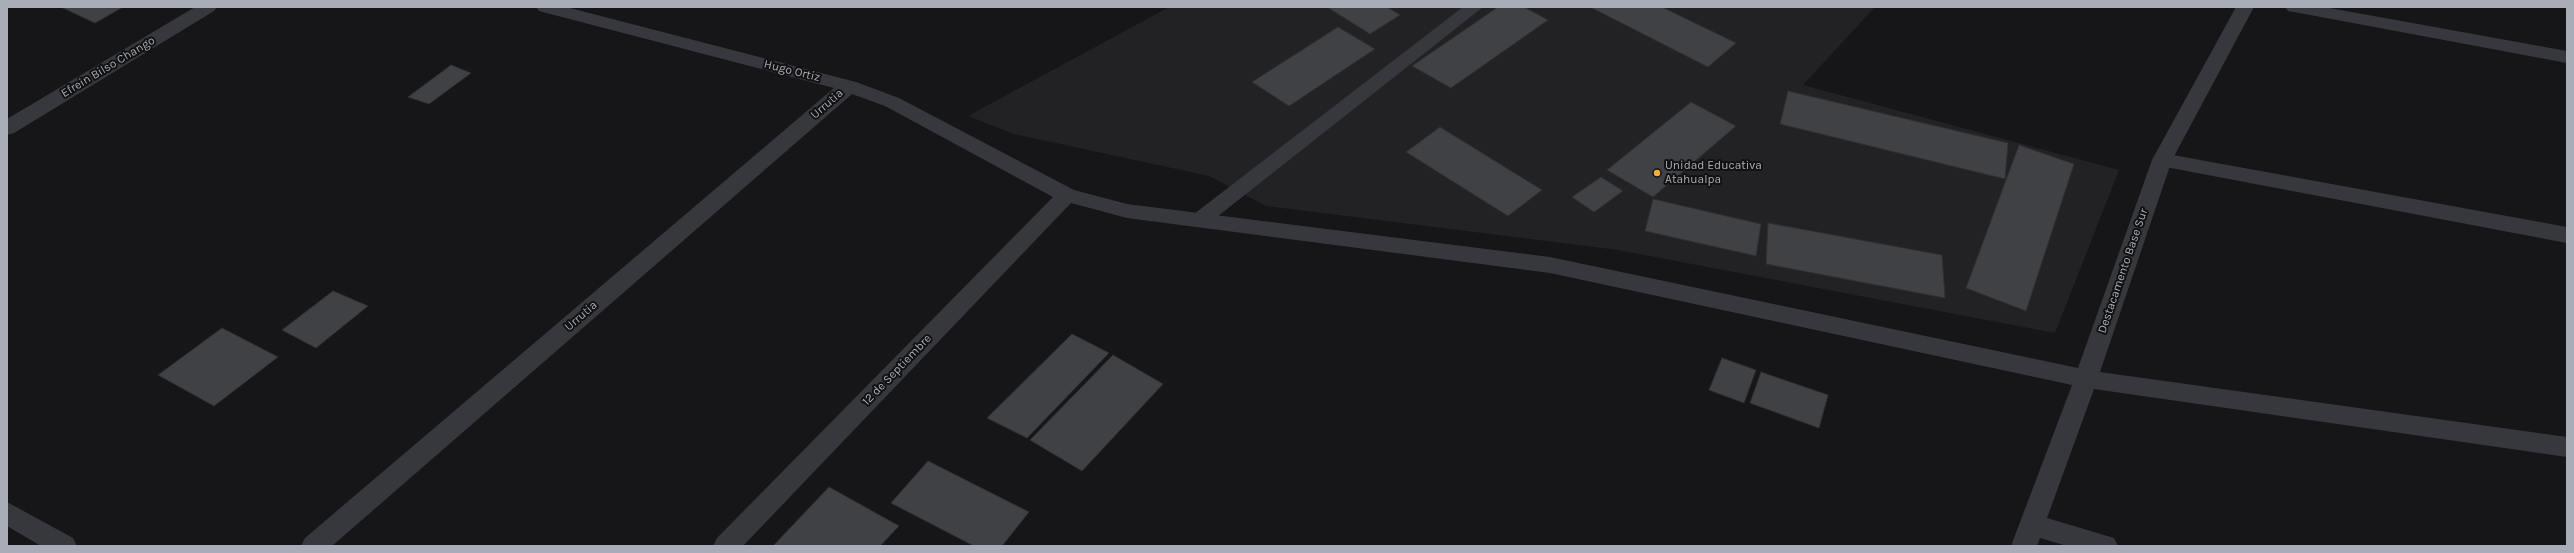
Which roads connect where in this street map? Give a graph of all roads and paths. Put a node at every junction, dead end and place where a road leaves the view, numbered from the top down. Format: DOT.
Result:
graph roads {
  1 [pos="208,7"];
  2 [pos="545,7"];
  3 [pos="1474,7"];
  4 [pos="2245,7"];
  5 [pos="2294,7"];
  6 [pos="2567,57"];
  7 [pos="848,86"];
  8 [pos="7,128"];
  9 [pos="2162,160"];
  10 [pos="1067,195"];
  11 [pos="1201,219"];
  12 [pos="2567,235"];
  13 [pos="2086,379"];
  14 [pos="2567,447"];
  15 [pos="7,513"];
  16 [pos="2028,535"];
  17 [pos="64,546"];
  18 [pos="314,546"];
  19 [pos="726,546"];
  20 [pos="2105,546"];
  1 -- 8 [label="street, Efrein Bilso Chango"];
  2 -- 7 [label="street, Hugo Ortiz"];
  3 -- 11 [label="street"];
  4 -- 9 [label="street, Destacamento Base Sur"];
  5 -- 6 [label="street"];
  7 -- 10 [label="street, Hugo Ortiz"];
  7 -- 18 [label="street, Urrutia"];
  9 -- 12 [label="street"];
  9 -- 13 [label="street, Destacamento Base Sur"];
  10 -- 11 [label="street, Hugo Ortiz"];
  10 -- 19 [label="street, 12 de Septiembre"];
  11 -- 13 [label="street, Hugo Ortiz"];
  13 -- 14 [label="street, Hugo Ortiz"];
  13 -- 16 [label="street, Destacamento Base Sur"];
  15 -- 17 [label="street"];
  16 -- 20 [label="street"];
}
